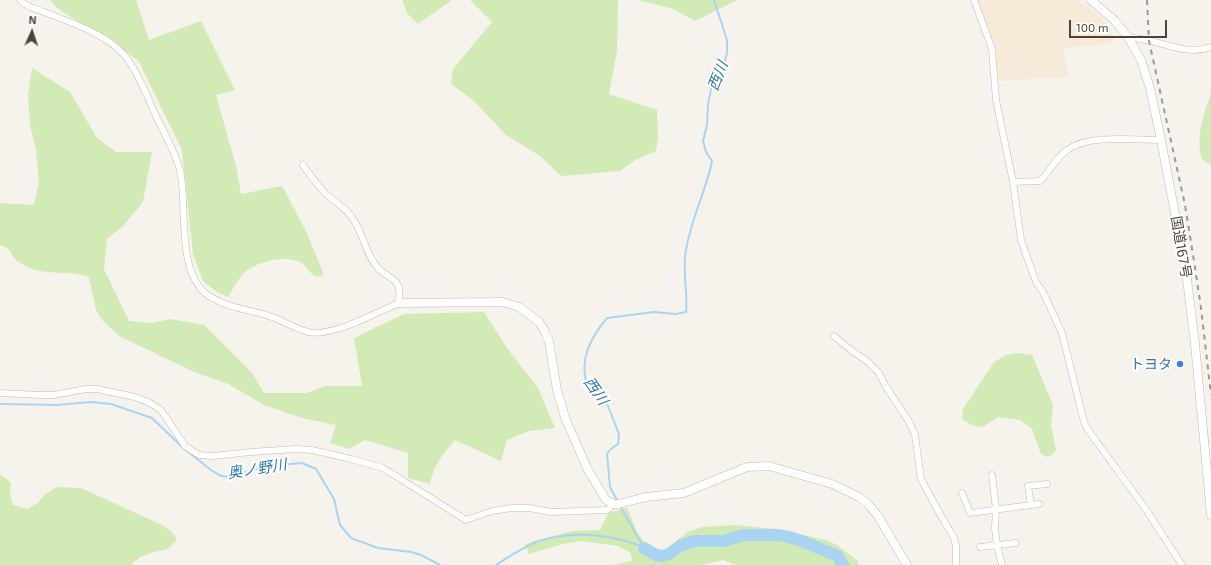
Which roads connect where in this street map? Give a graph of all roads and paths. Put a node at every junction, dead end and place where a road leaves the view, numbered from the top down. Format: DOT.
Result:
graph roads {
  1 [pos="20,0"];
  2 [pos="974,0"];
  3 [pos="1091,0"];
  4 [pos="1128,37"];
  5 [pos="1211,47"];
  6 [pos="1161,140"];
  7 [pos="304,165"];
  8 [pos="1013,182"];
  9 [pos="399,303"];
  10 [pos="834,336"];
  11 [pos="0,393"];
  12 [pos="992,475"];
  13 [pos="1047,484"];
  14 [pos="962,494"];
  15 [pos="614,504"];
  16 [pos="1039,504"];
  17 [pos="1031,505"];
  18 [pos="996,509"];
  19 [pos="1211,515"];
  20 [pos="1016,543"];
  21 [pos="997,545"];
  22 [pos="980,547"];
  23 [pos="908,565"];
  24 [pos="956,565"];
  25 [pos="1002,565"];
  26 [pos="1182,565"];
  1 -- 9 [label="street"];
  2 -- 8 [label="street"];
  3 -- 4 [label="street, 国道167号"];
  4 -- 5 [label="street"];
  4 -- 6 [label="street, 国道167号"];
  6 -- 8 [label="street"];
  6 -- 19 [label="street, 国道167号"];
  7 -- 9 [label="street"];
  8 -- 26 [label="street"];
  9 -- 15 [label="street"];
  10 -- 24 [label="street"];
  11 -- 15 [label="street"];
  12 -- 18 [label="street"];
  13 -- 17 [label="street"];
  14 -- 18 [label="street"];
  15 -- 23 [label="street"];
  16 -- 17 [label="street"];
  17 -- 18 [label="street"];
  18 -- 21 [label="street"];
  20 -- 21 [label="street"];
  21 -- 22 [label="street"];
  21 -- 25 [label="street"];
}
